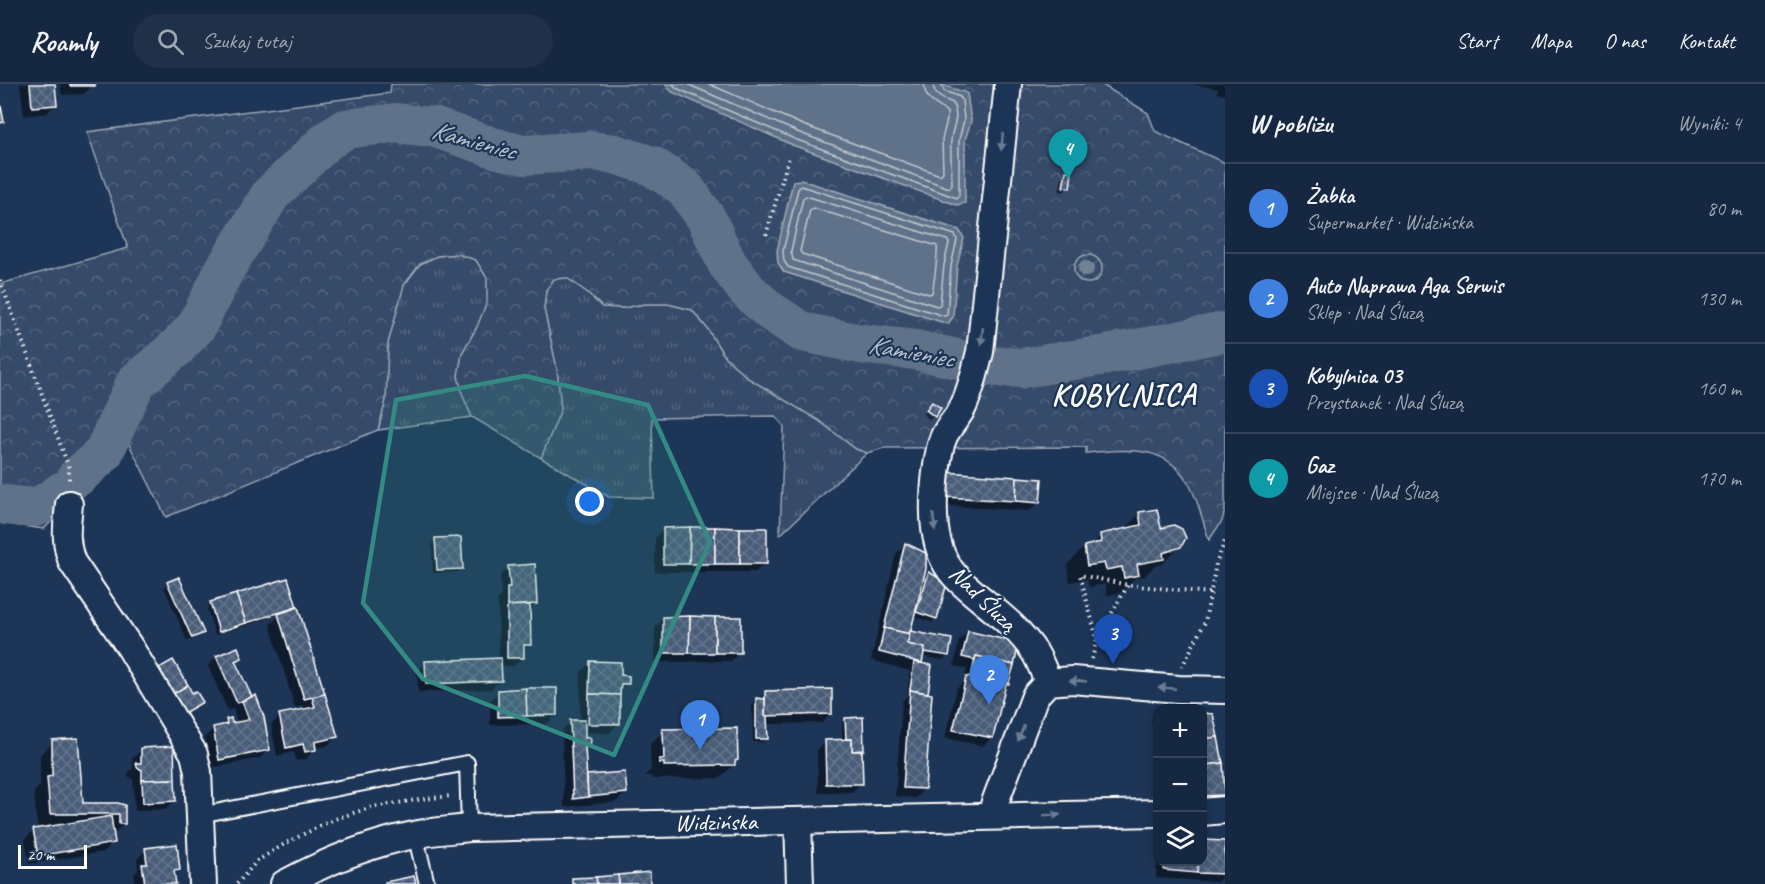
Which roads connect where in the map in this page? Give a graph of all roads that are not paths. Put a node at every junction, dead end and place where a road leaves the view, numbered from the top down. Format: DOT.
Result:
graph roads {
  1 [pos="1008,84"];
  2 [pos="69,504"];
  3 [pos="1048,682"];
  4 [pos="1225,690"];
  5 [pos="1225,810"];
  6 [pos="1207,812"];
  7 [pos="1153,813"];
  8 [pos="200,815"];
  9 [pos="994,816"];
  10 [pos="798,821"];
  11 [pos="469,828"];
  12 [pos="414,834"];
  13 [pos="203,884"];
  14 [pos="284,884"];
  15 [pos="427,884"];
  16 [pos="800,884"];
  1 -- 3 [label="street, Nad Śluzą, one-way"];
  2 -- 8 [label="street"];
  4 -- 3 [label="street, one-way"];
  3 -- 9 [label="street, one-way"];
  5 -- 6 [label="street"];
  9 -- 7 [label="street, Widzińska, one-way"];
  8 -- 11 [label="lane"];
  8 -- 13 [label="street"];
  9 -- 10 [label="street, Widzińska"];
  10 -- 11 [label="street, Widzińska"];
  10 -- 16 [label="street"];
  11 -- 12 [label="street, Widzińska"];
  12 -- 14 [label="street, Widzińska"];
  12 -- 15 [label="lane"];
}
